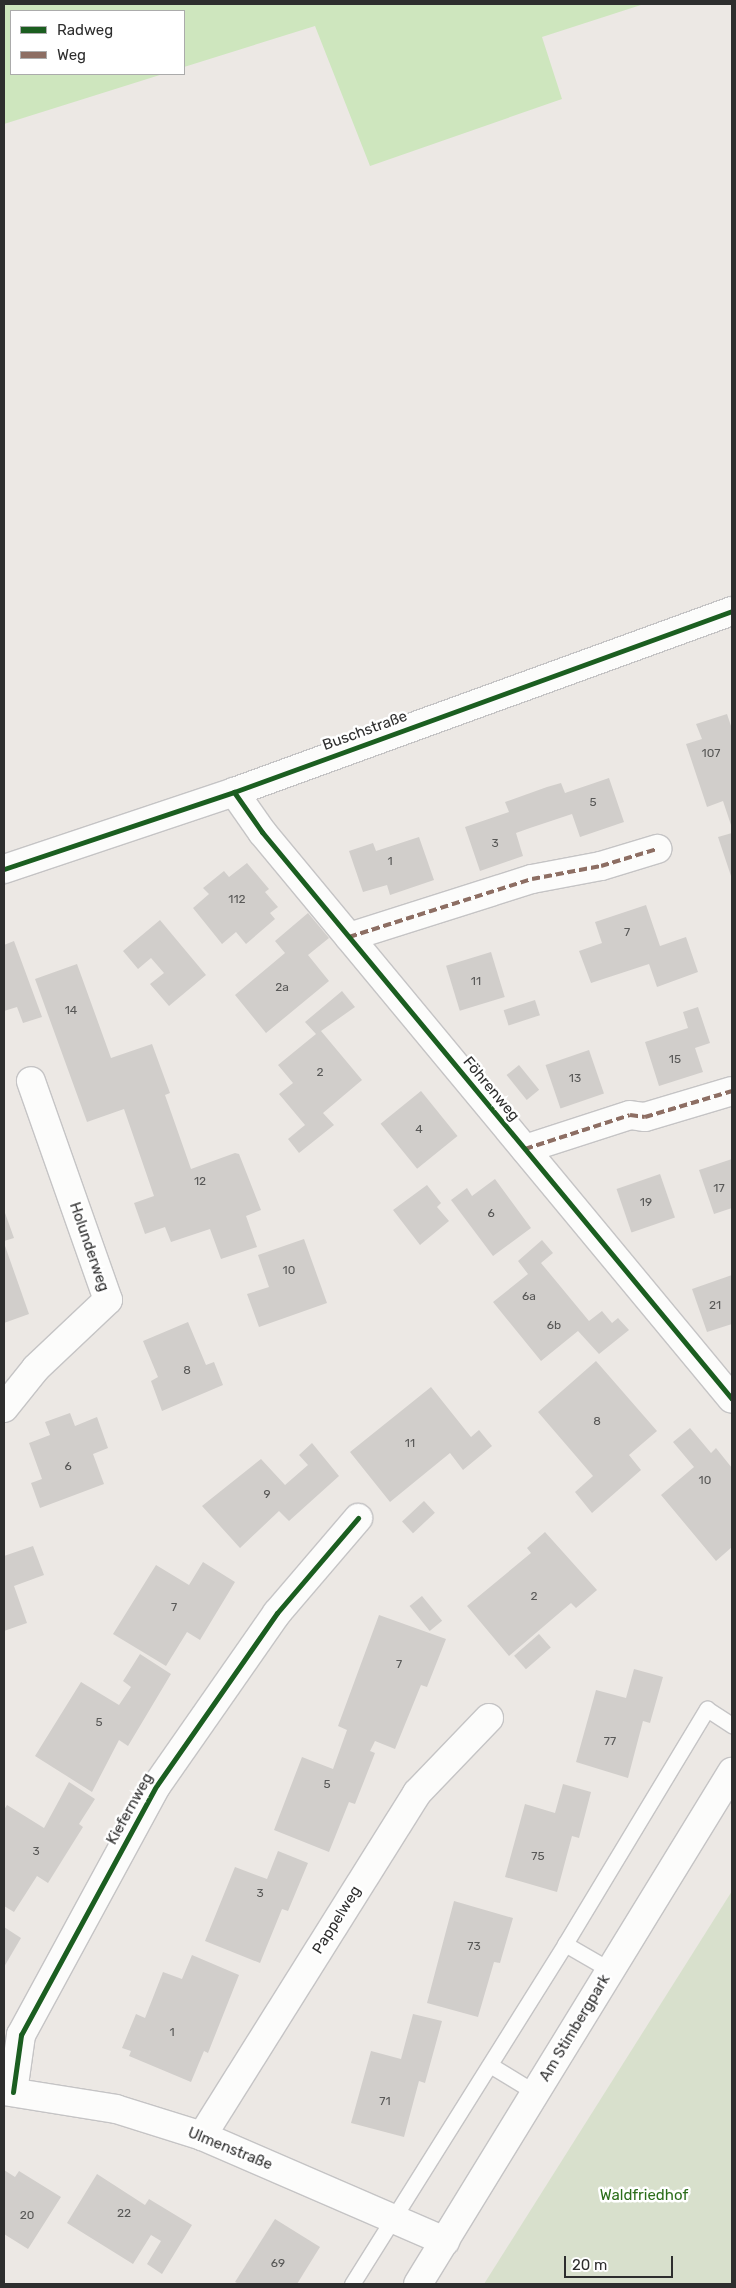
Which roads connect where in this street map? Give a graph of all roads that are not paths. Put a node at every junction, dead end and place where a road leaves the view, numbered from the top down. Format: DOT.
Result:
graph roads {
  1 [pos="732,611"];
  2 [pos="234,792"];
  3 [pos="657,849"];
  4 [pos="4,869"];
  5 [pos="349,937"];
  6 [pos="31,1081"];
  7 [pos="732,1091"];
  8 [pos="525,1149"];
  9 [pos="732,1399"];
  10 [pos="4,1408"];
  11 [pos="358,1518"];
  12 [pos="489,1718"];
  13 [pos="732,1725"];
  14 [pos="732,1772"];
  15 [pos="565,1944"];
  16 [pos="610,1970"];
  17 [pos="490,2065"];
  18 [pos="8,2092"];
  19 [pos="536,2093"];
  20 [pos="202,2136"];
  21 [pos="394,2219"];
  22 [pos="446,2241"];
  23 [pos="352,2284"];
  24 [pos="418,2284"];
  1 -- 2 [label="street, Buschstraße"];
  2 -- 4 [label="street, Buschstraße"];
  2 -- 5 [label="street, Föhrenweg"];
  3 -- 5 [label="street"];
  5 -- 8 [label="street, Föhrenweg"];
  6 -- 10 [label="street, Holunderweg"];
  7 -- 8 [label="street"];
  8 -- 9 [label="street, Föhrenweg"];
  11 -- 18 [label="street, Kiefernweg"];
  12 -- 20 [label="street, Pappelweg"];
  13 -- 15 [label="lane"];
  14 -- 16 [label="street, Am Stimbergpark"];
  15 -- 16 [label="lane"];
  15 -- 17 [label="lane"];
  16 -- 19 [label="street, Am Stimbergpark"];
  17 -- 19 [label="lane"];
  17 -- 21 [label="lane"];
  18 -- 20 [label="street, Ulmenstraße"];
  19 -- 22 [label="street, Am Stimbergpark"];
  20 -- 21 [label="street, Ulmenstraße"];
  21 -- 22 [label="street, Ulmenstraße"];
  21 -- 23 [label="lane"];
  22 -- 24 [label="street, Am Stimbergpark"];
}
